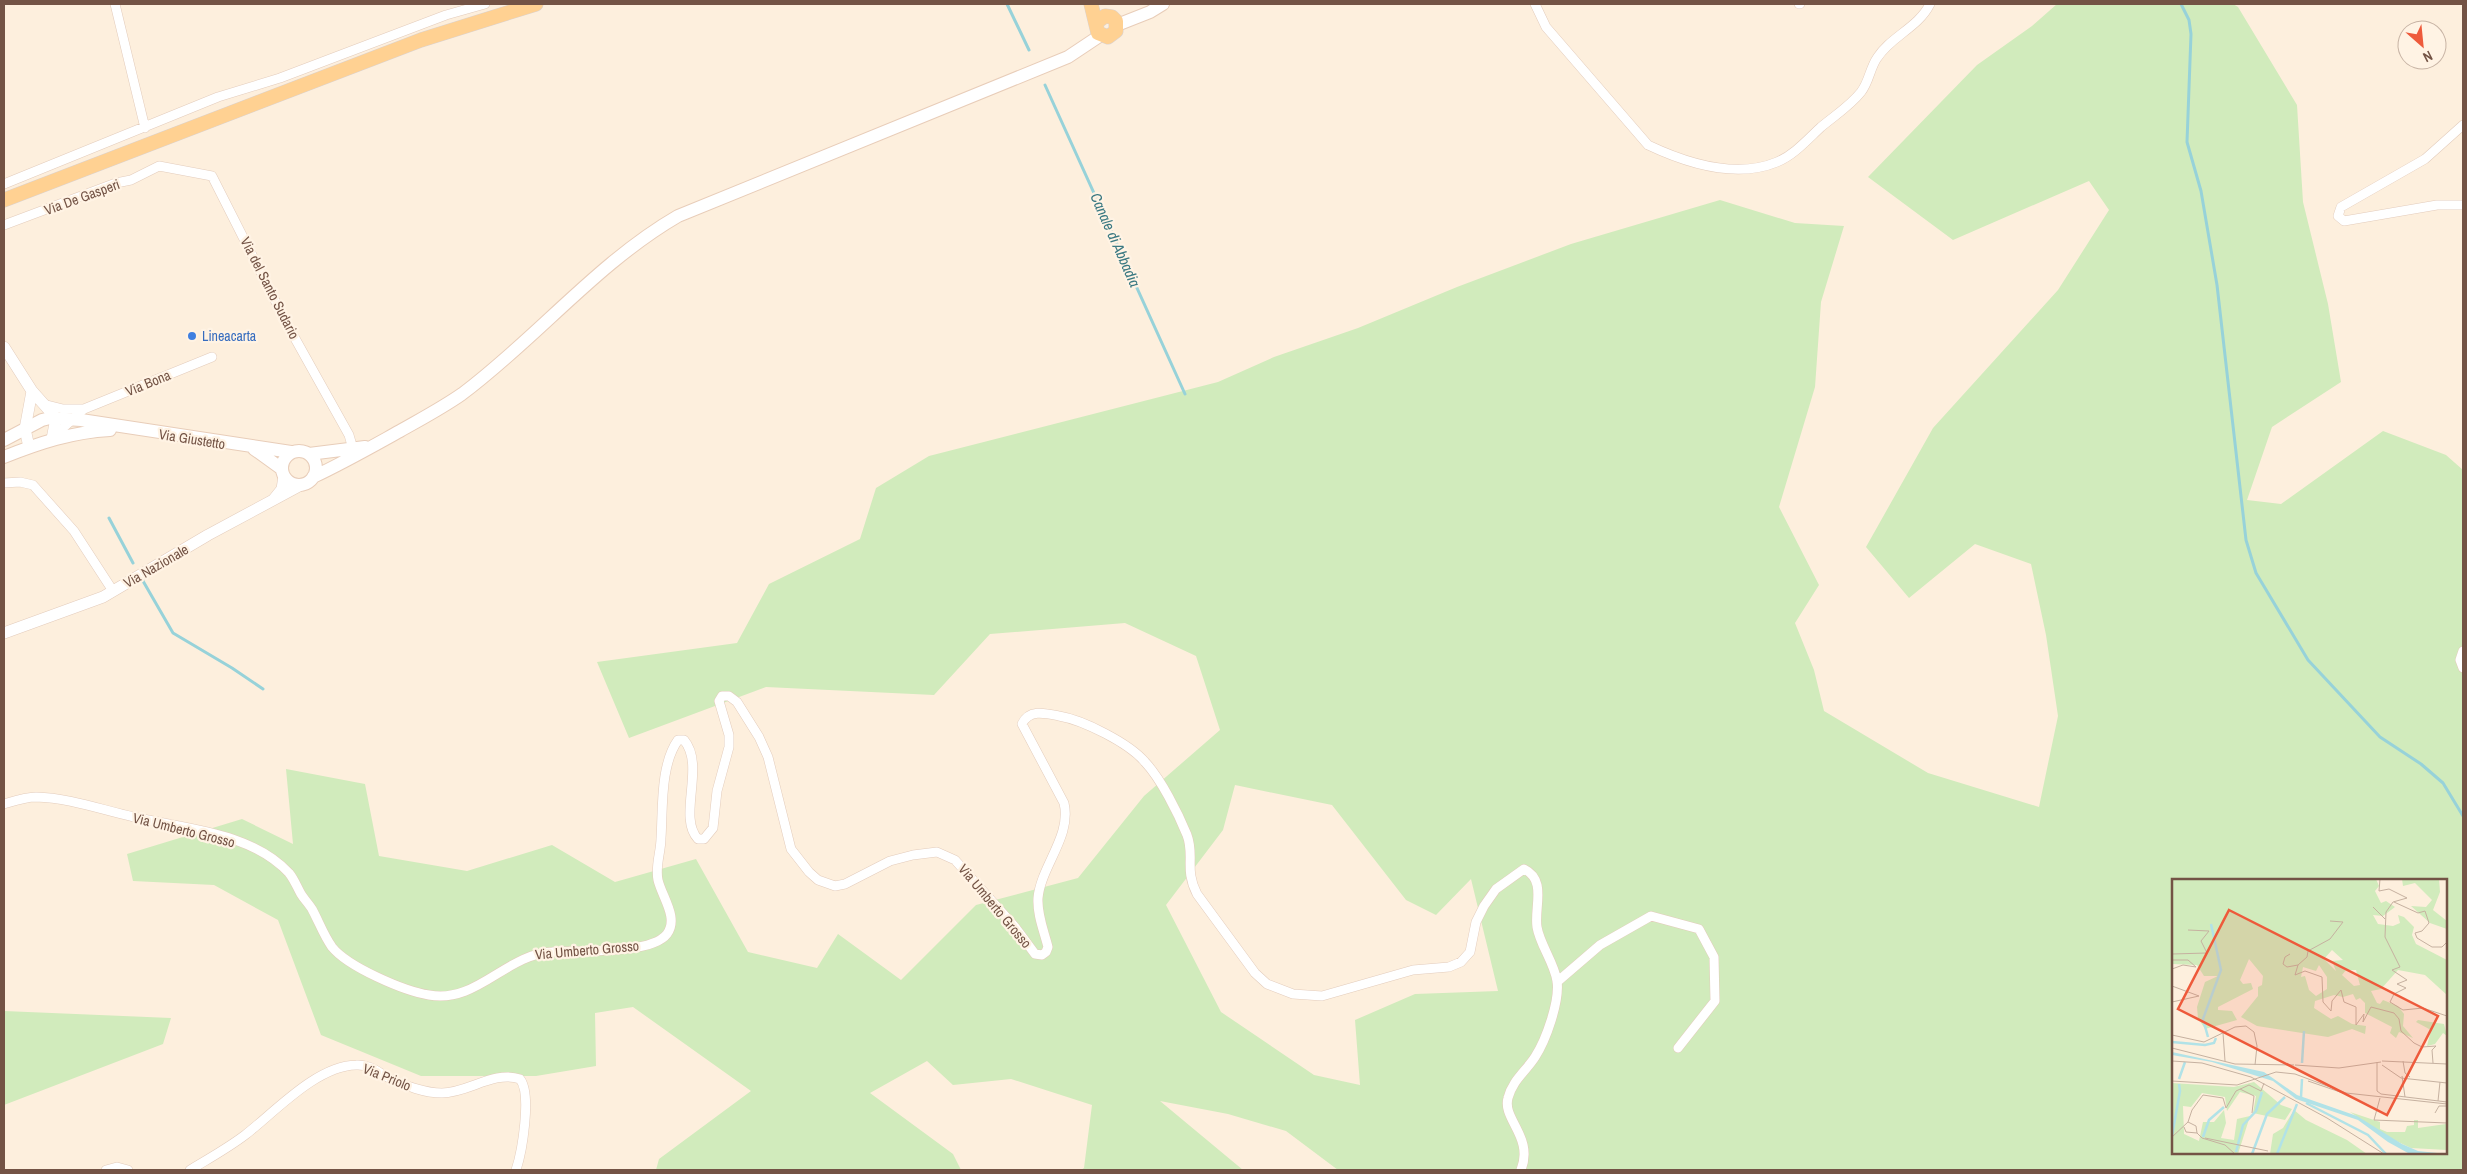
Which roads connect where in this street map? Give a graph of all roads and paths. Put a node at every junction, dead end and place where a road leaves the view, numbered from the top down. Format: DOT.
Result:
graph roads {
  1 [pos="115,4"];
  2 [pos="485,4"];
  3 [pos="536,4"];
  4 [pos="1091,4"];
  5 [pos="1163,4"];
  6 [pos="1535,4"];
  7 [pos="1930,4"];
  8 [pos="1105,20"];
  9 [pos="2463,125"];
  10 [pos="145,128"];
  11 [pos="159,166"];
  12 [pos="4,184"];
  13 [pos="4,200"];
  14 [pos="2463,205"];
  15 [pos="4,225"];
  16 [pos="4,347"];
  17 [pos="212,358"];
  18 [pos="32,391"];
  19 [pos="43,404"];
  20 [pos="84,409"];
  21 [pos="56,418"];
  22 [pos="72,419"];
  23 [pos="26,429"];
  24 [pos="133,429"];
  25 [pos="52,439"];
  26 [pos="4,440"];
  27 [pos="372,446"];
  28 [pos="29,447"];
  29 [pos="252,448"];
  30 [pos="353,449"];
  31 [pos="291,452"];
  32 [pos="309,454"];
  33 [pos="4,456"];
  34 [pos="283,473"];
  35 [pos="313,477"];
  36 [pos="4,483"];
  37 [pos="301,485"];
  38 [pos="273,500"];
  39 [pos="113,591"];
  40 [pos="4,633"];
  41 [pos="2463,651"];
  42 [pos="2463,668"];
  43 [pos="4,804"];
  44 [pos="1557,982"];
  45 [pos="1678,1048"];
  46 [pos="106,1170"];
  47 [pos="128,1170"];
  48 [pos="190,1170"];
  49 [pos="516,1170"];
  50 [pos="1521,1170"];
  1 -- 10 [label="street"];
  2 -- 10 [label="street"];
  3 -- 13 [label="main road"];
  4 -- 8 [label="main road"];
  5 -- 8 [label="main road"];
  6 -- 7 [label="street"];
  8 -- 27 [label="main road"];
  9 -- 14 [label="street"];
  10 -- 12 [label="street"];
  11 -- 15 [label="street, Via De Gasperi"];
  11 -- 30 [label="street, Via del Santo Sudario"];
  16 -- 18 [label="street"];
  17 -- 20 [label="street, Via Bona"];
  18 -- 19 [label="street"];
  18 -- 23 [label="street"];
  19 -- 20 [label="street"];
  19 -- 21 [label="street"];
  20 -- 22 [label="street"];
  21 -- 22 [label="main road, Via Giustetto"];
  21 -- 23 [label="main road, Via Giustetto"];
  21 -- 25 [label="street"];
  22 -- 24 [label="main road, Via Giustetto"];
  22 -- 25 [label="street"];
  23 -- 26 [label="main road, Via Giustetto"];
  23 -- 28 [label="street"];
  24 -- 25 [label="main road, Via Giustetto"];
  24 -- 29 [label="main road, Via Giustetto"];
  25 -- 28 [label="main road, Via Giustetto"];
  27 -- 30 [label="main road"];
  27 -- 35 [label="main road"];
  28 -- 33 [label="main road, Via Giustetto"];
  29 -- 31 [label="main road, Via Giustetto"];
  29 -- 34 [label="main road, Via Giustetto"];
  30 -- 32 [label="main road"];
  31 -- 32 [label="main road"];
  31 -- 34 [label="main road"];
  32 -- 35 [label="main road"];
  34 -- 37 [label="main road"];
  34 -- 38 [label="street"];
  35 -- 37 [label="main road"];
  36 -- 39 [label="street"];
  37 -- 38 [label="street, Via Nazionale"];
  38 -- 39 [label="street, Via Nazionale"];
  39 -- 40 [label="street, Via Nazionale"];
  41 -- 42 [label="street"];
  43 -- 44 [label="street, Via Umberto Grosso"];
  44 -- 45 [label="street"];
  44 -- 50 [label="street, Via Umberto Grosso"];
  46 -- 47 [label="street"];
  48 -- 49 [label="street, Via Priolo"];
}
